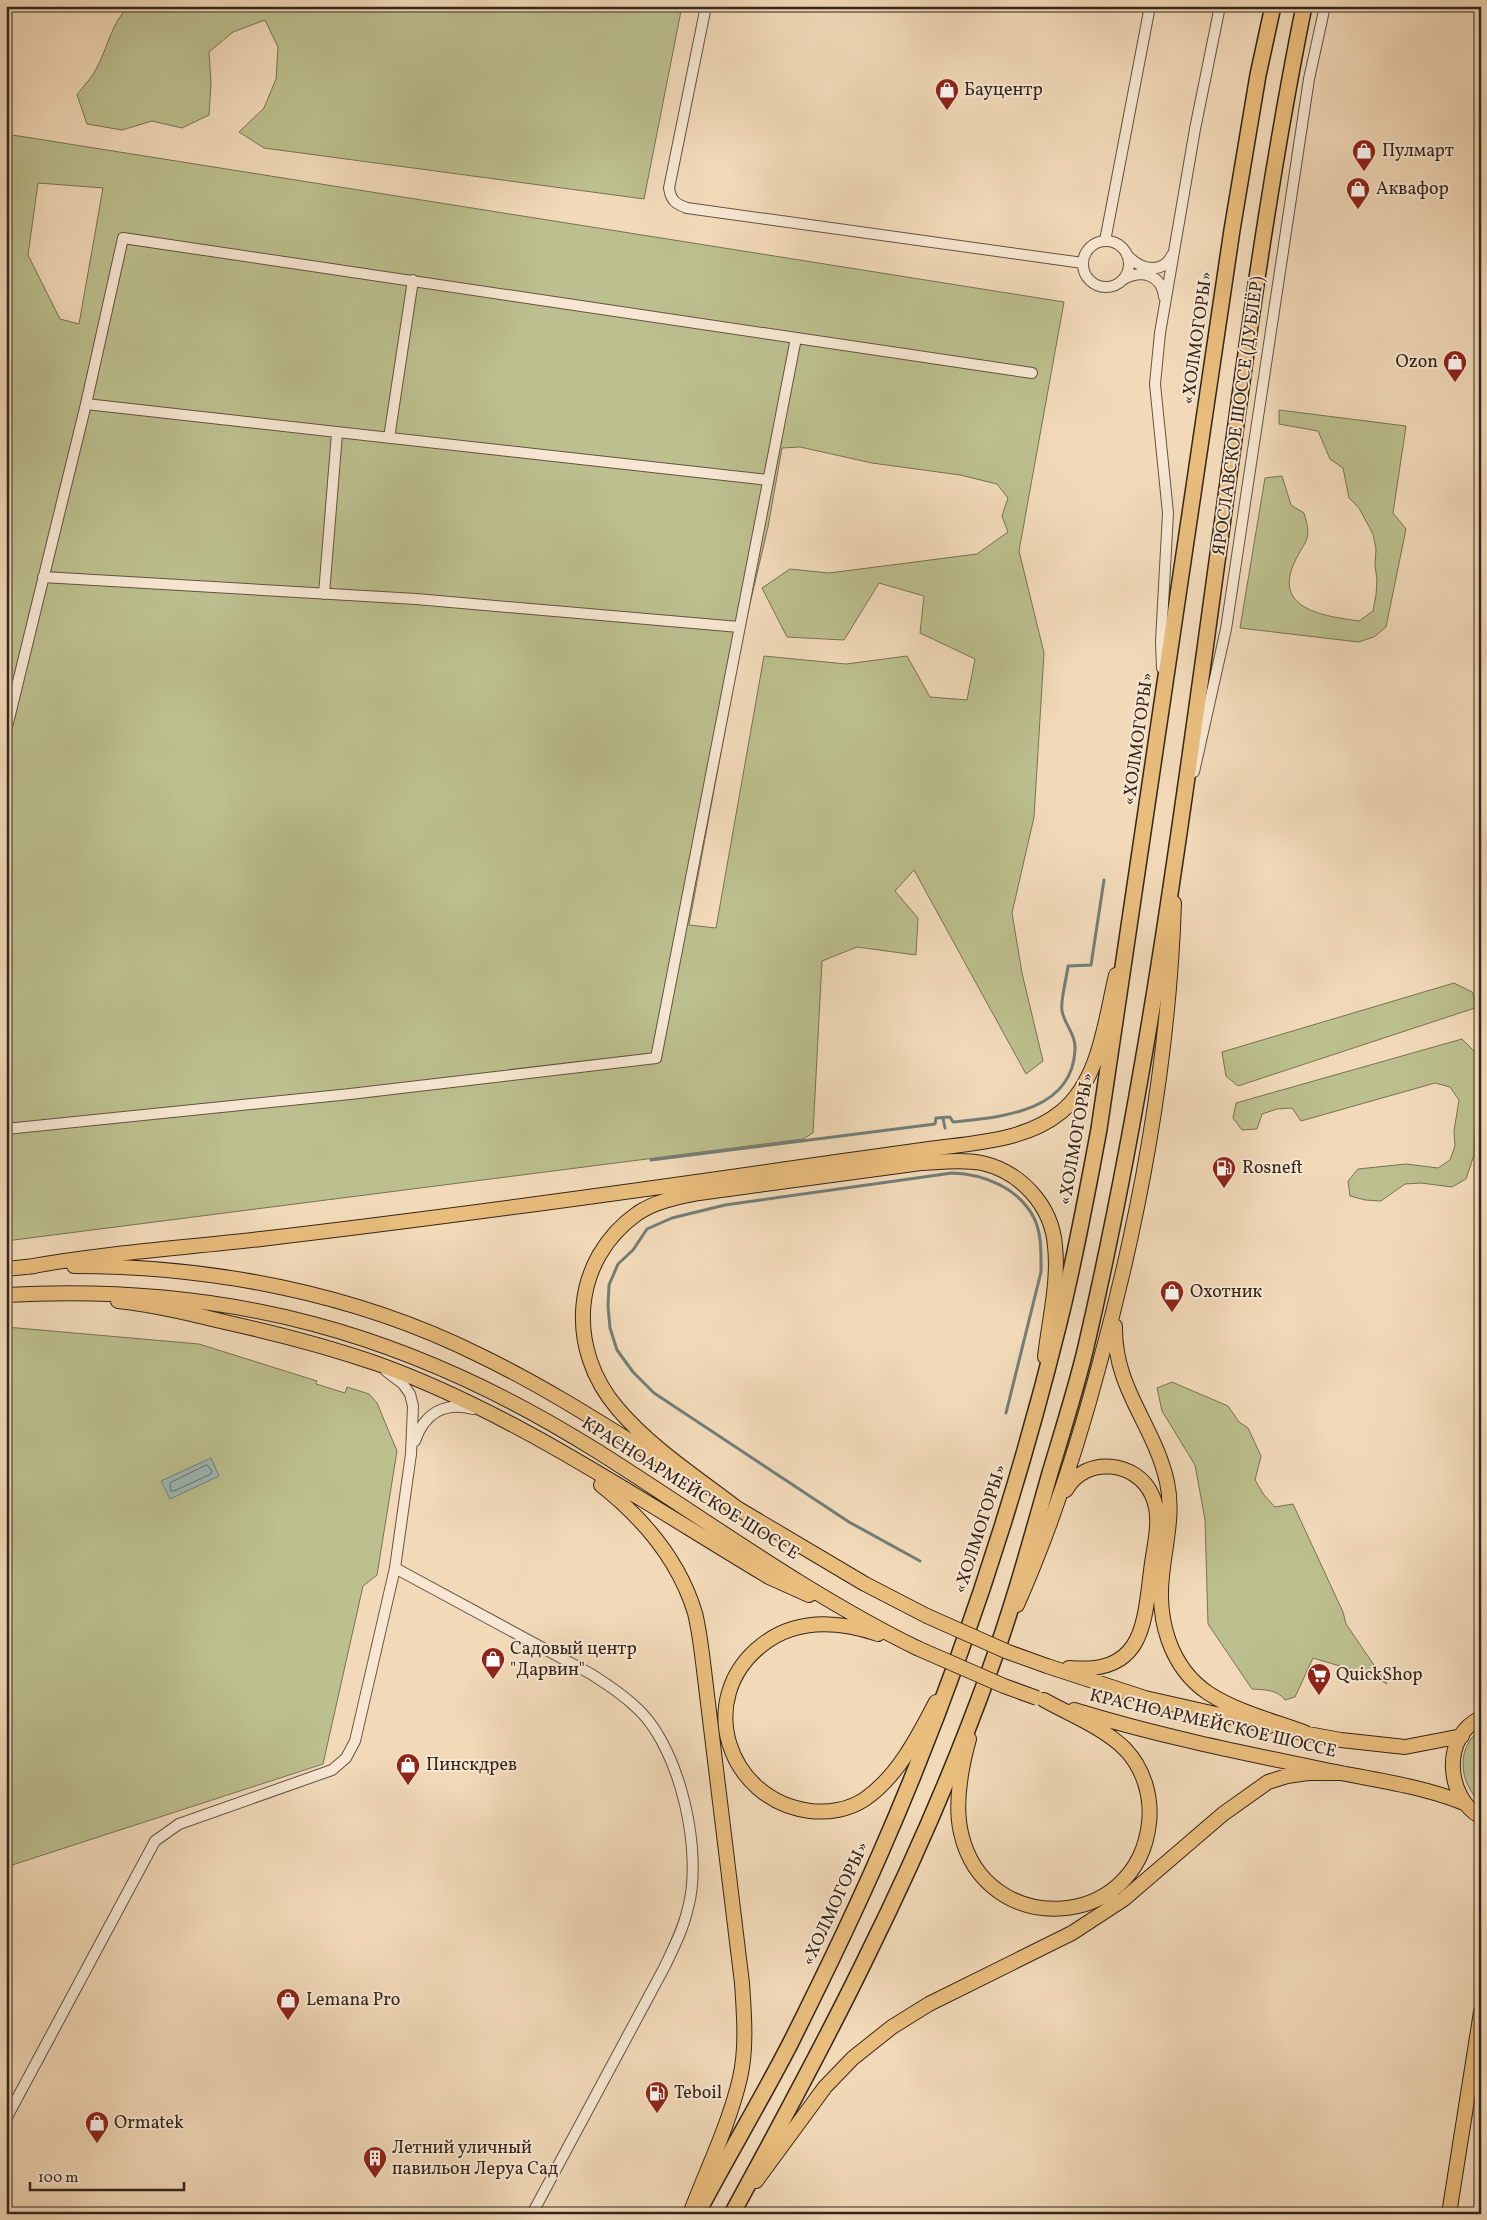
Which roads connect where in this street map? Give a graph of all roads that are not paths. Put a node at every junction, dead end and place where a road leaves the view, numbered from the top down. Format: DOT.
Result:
graph roads {
  1 [pos="706,6"];
  2 [pos="1150,6"];
  3 [pos="1220,6"];
  4 [pos="1273,6"];
  5 [pos="1304,6"];
  6 [pos="1325,6"];
  7 [pos="1105,241"];
  8 [pos="1174,252"];
  9 [pos="1129,257"];
  10 [pos="1083,263"];
  11 [pos="1124,279"];
  12 [pos="413,280"];
  13 [pos="1164,305"];
  14 [pos="796,338"];
  15 [pos="1032,373"];
  16 [pos="86,404"];
  17 [pos="337,434"];
  18 [pos="390,438"];
  19 [pos="768,480"];
  20 [pos="43,577"];
  21 [pos="324,594"];
  22 [pos="739,627"];
  23 [pos="1163,705"];
  24 [pos="6,731"];
  25 [pos="1179,828"];
  26 [pos="1176,854"];
  27 [pos="1134,902"];
  28 [pos="6,1129"];
  29 [pos="27,1267"];
  30 [pos="6,1269"];
  31 [pos="40,1293"];
  32 [pos="1118,1293"];
  33 [pos="6,1295"];
  34 [pos="378,1364"];
  35 [pos="1039,1404"];
  36 [pos="492,1414"];
  37 [pos="560,1452"];
  38 [pos="411,1454"];
  39 [pos="738,1509"];
  40 [pos="1055,1511"];
  41 [pos="395,1568"];
  42 [pos="867,1621"];
  43 [pos="913,1646"];
  44 [pos="959,1656"];
  45 [pos="1046,1666"];
  46 [pos="991,1667"];
  47 [pos="1040,1699"];
  48 [pos="1481,1718"];
  49 [pos="1306,1733"];
  50 [pos="1462,1736"];
  51 [pos="1341,1773"];
  52 [pos="1464,1803"];
  53 [pos="1481,1816"];
  54 [pos="1481,2012"];
  55 [pos="6,2119"];
  56 [pos="732,2213"];
  57 [pos="532,2214"];
  58 [pos="690,2214"];
  59 [pos="697,2214"];
  60 [pos="1449,2214"];
  1 -- 10 [label="street"];
  2 -- 7 [label="street"];
  3 -- 8 [label="street"];
  4 -- 23 [label="highway, «ХОЛМОГОРЫ»"];
  5 -- 25 [label="highway"];
  6 -- 25 [label="street, ЯРОСЛАВСКОЕ ШОССЕ (ДУБЛЁР)"];
  7 -- 9 [label="street"];
  7 -- 10 [label="street"];
  8 -- 9 [label="street"];
  8 -- 13 [label="street"];
  9 -- 11 [label="street"];
  10 -- 11 [label="street"];
  11 -- 13 [label="street"];
  12 -- 14 [label="street"];
  12 -- 16 [label="street"];
  12 -- 18 [label="street"];
  13 -- 23 [label="street"];
  14 -- 15 [label="street"];
  14 -- 19 [label="street"];
  16 -- 17 [label="street"];
  16 -- 20 [label="street"];
  17 -- 18 [label="street"];
  17 -- 21 [label="street"];
  18 -- 19 [label="street"];
  19 -- 22 [label="street"];
  20 -- 21 [label="street"];
  20 -- 24 [label="street"];
  21 -- 22 [label="street"];
  22 -- 28 [label="street"];
  23 -- 27 [label="highway, «ХОЛМОГОРЫ»"];
  25 -- 26 [label="highway"];
  26 -- 32 [label="main road"];
  26 -- 46 [label="highway"];
  27 -- 29 [label="main road"];
  27 -- 35 [label="highway, «ХОЛМОГОРЫ»"];
  29 -- 30 [label="main road, КРАСНОАРМЕЙСКОЕ ШОССЕ"];
  29 -- 39 [label="main road, КРАСНОАРМЕЙСКОЕ ШОССЕ"];
  31 -- 33 [label="main road, КРАСНОАРМЕЙСКОЕ ШОССЕ"];
  31 -- 34 [label="main road"];
  31 -- 42 [label="main road, КРАСНОАРМЕЙСКОЕ ШОССЕ"];
  32 -- 40 [label="main road"];
  32 -- 49 [label="main road"];
  34 -- 36 [label="main road"];
  34 -- 38 [label="street"];
  35 -- 39 [label="main road"];
  35 -- 44 [label="highway, «ХОЛМОГОРЫ»"];
  36 -- 37 [label="main road"];
  36 -- 38 [label="street"];
  37 -- 42 [label="main road"];
  37 -- 58 [label="main road"];
  38 -- 41 [label="street"];
  39 -- 45 [label="main road, КРАСНОАРМЕЙСКОЕ ШОССЕ, bridge"];
  40 -- 45 [label="main road"];
  40 -- 46 [label="main road"];
  41 -- 55 [label="street"];
  41 -- 57 [label="street"];
  42 -- 43 [label="main road, КРАСНОАРМЕЙСКОЕ ШОССЕ"];
  43 -- 44 [label="main road"];
  43 -- 47 [label="main road, КРАСНОАРМЕЙСКОЕ ШОССЕ, bridge"];
  44 -- 59 [label="highway, «ХОЛМОГОРЫ»"];
  45 -- 49 [label="main road, КРАСНОАРМЕЙСКОЕ ШОССЕ"];
  46 -- 47 [label="main road"];
  46 -- 56 [label="highway"];
  47 -- 51 [label="main road, КРАСНОАРМЕЙСКОЕ ШОССЕ"];
  48 -- 50 [label="main road"];
  49 -- 50 [label="main road"];
  50 -- 52 [label="main road"];
  51 -- 52 [label="main road"];
  51 -- 56 [label="main road"];
  52 -- 53 [label="main road"];
  54 -- 60 [label="main road"];
}
